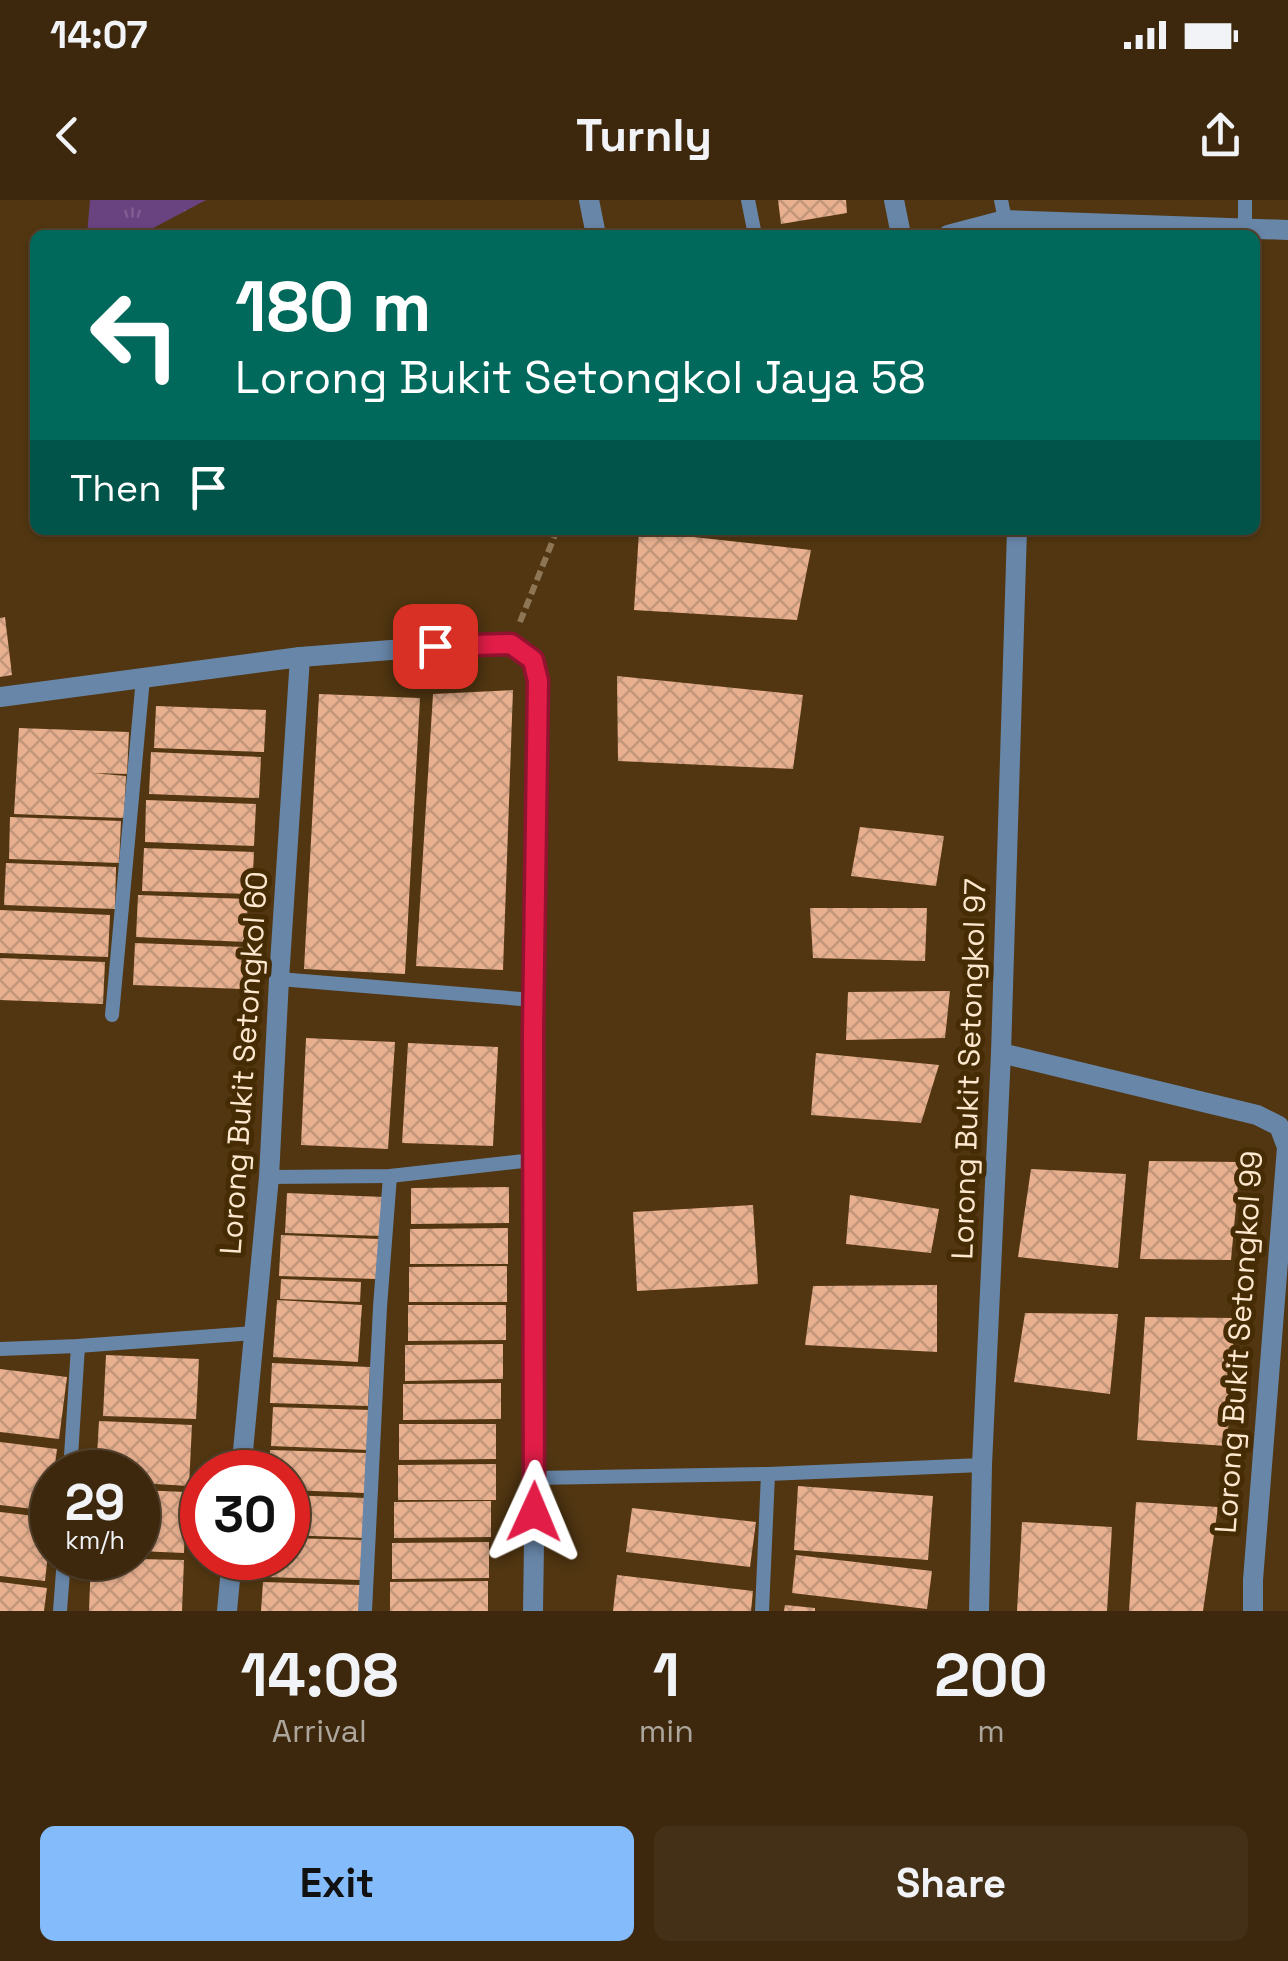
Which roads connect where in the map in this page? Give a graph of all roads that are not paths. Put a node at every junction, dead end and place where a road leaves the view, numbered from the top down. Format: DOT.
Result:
graph roads {
  1 [pos="589,200"];
  2 [pos="748,200"];
  3 [pos="894,200"];
  4 [pos="1245,200"];
  5 [pos="1003,210"];
  6 [pos="1244,229"];
  7 [pos="595,230"];
  8 [pos="754,230"];
  9 [pos="901,230"];
  10 [pos="959,230"];
  11 [pos="1288,230"];
  12 [pos="1018,535"];
  13 [pos="300,657"];
  14 [pos="144,678"];
  15 [pos="0,697"];
  16 [pos="279,979"];
  17 [pos="534,1000"];
  18 [pos="112,1015"];
  19 [pos="1001,1053"];
  20 [pos="533,1160"];
  21 [pos="269,1176"];
  22 [pos="390,1176"];
  23 [pos="254,1332"];
  24 [pos="78,1346"];
  25 [pos="0,1349"];
  26 [pos="71,1450"];
  27 [pos="243,1450"];
  28 [pos="982,1465"];
  29 [pos="768,1474"];
  30 [pos="535,1478"];
  31 [pos="62,1580"];
  32 [pos="230,1580"];
  33 [pos="60,1611"];
  34 [pos="227,1611"];
  35 [pos="365,1611"];
  36 [pos="533,1611"];
  37 [pos="762,1611"];
  38 [pos="979,1611"];
  39 [pos="1253,1611"];
  1 -- 7 [label="street"];
  2 -- 8 [label="lane"];
  3 -- 9 [label="street"];
  4 -- 6 [label="lane"];
  5 -- 6 [label="street"];
  5 -- 10 [label="street"];
  6 -- 11 [label="street"];
  12 -- 19 [label="street, Lorong Bukit Setongkol 97"];
  13 -- 14 [label="street"];
  13 -- 16 [label="street, Lorong Bukit Setongkol 60"];
  13 -- 17 [label="street"];
  14 -- 15 [label="street"];
  14 -- 18 [label="lane"];
  16 -- 17 [label="lane"];
  16 -- 21 [label="street, Lorong Bukit Setongkol 60"];
  17 -- 20 [label="street"];
  19 -- 28 [label="street, Lorong Bukit Setongkol 97"];
  19 -- 39 [label="street, Lorong Bukit Setongkol 99"];
  20 -- 22 [label="lane"];
  20 -- 30 [label="street"];
  21 -- 22 [label="lane"];
  21 -- 23 [label="street, Lorong Bukit Setongkol 60"];
  22 -- 35 [label="lane"];
  23 -- 24 [label="lane"];
  23 -- 27 [label="street, Lorong Bukit Setongkol 60"];
  24 -- 25 [label="lane"];
  24 -- 26 [label="lane"];
  28 -- 29 [label="lane"];
  28 -- 38 [label="street, Lorong Bukit Setongkol 97"];
  29 -- 30 [label="lane"];
  29 -- 37 [label="lane"];
  30 -- 36 [label="street"];
  31 -- 33 [label="lane"];
  32 -- 34 [label="street"];
}
